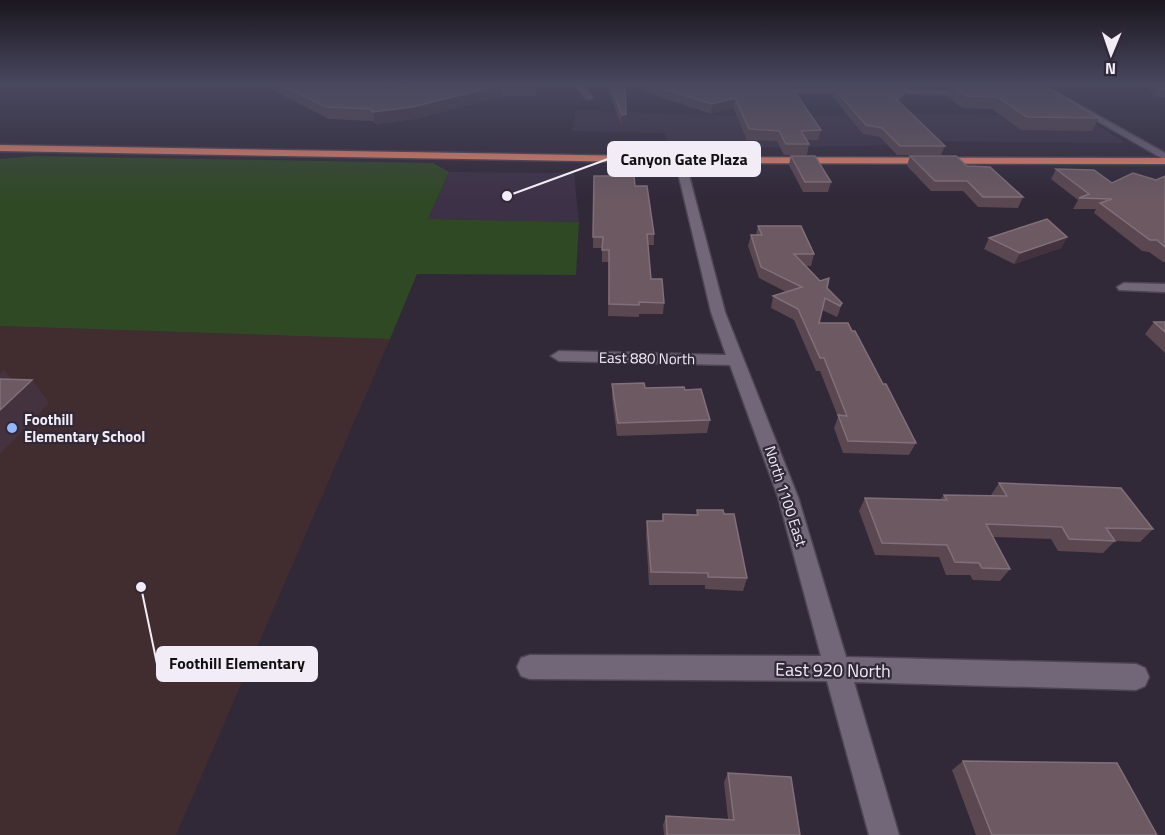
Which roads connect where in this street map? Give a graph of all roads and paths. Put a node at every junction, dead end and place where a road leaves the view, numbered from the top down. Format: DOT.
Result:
graph roads {
  1 [pos="1104,123"];
  2 [pos="0,148"];
  3 [pos="1165,159"];
  4 [pos="680,160"];
  5 [pos="1124,287"];
  6 [pos="1165,288"];
  7 [pos="559,356"];
  8 [pos="735,360"];
  9 [pos="530,667"];
  10 [pos="838,669"];
  11 [pos="1136,677"];
  12 [pos="884,835"];
  1 -- 3 [label="street"];
  2 -- 4 [label="highway"];
  3 -- 4 [label="highway"];
  4 -- 8 [label="street, North 1100 East"];
  5 -- 6 [label="street"];
  7 -- 8 [label="street, East 880 North"];
  8 -- 10 [label="street, North 1100 East"];
  9 -- 10 [label="street, East 920 North"];
  10 -- 11 [label="street, East 920 North"];
  10 -- 12 [label="street, North 1100 East"];
}
